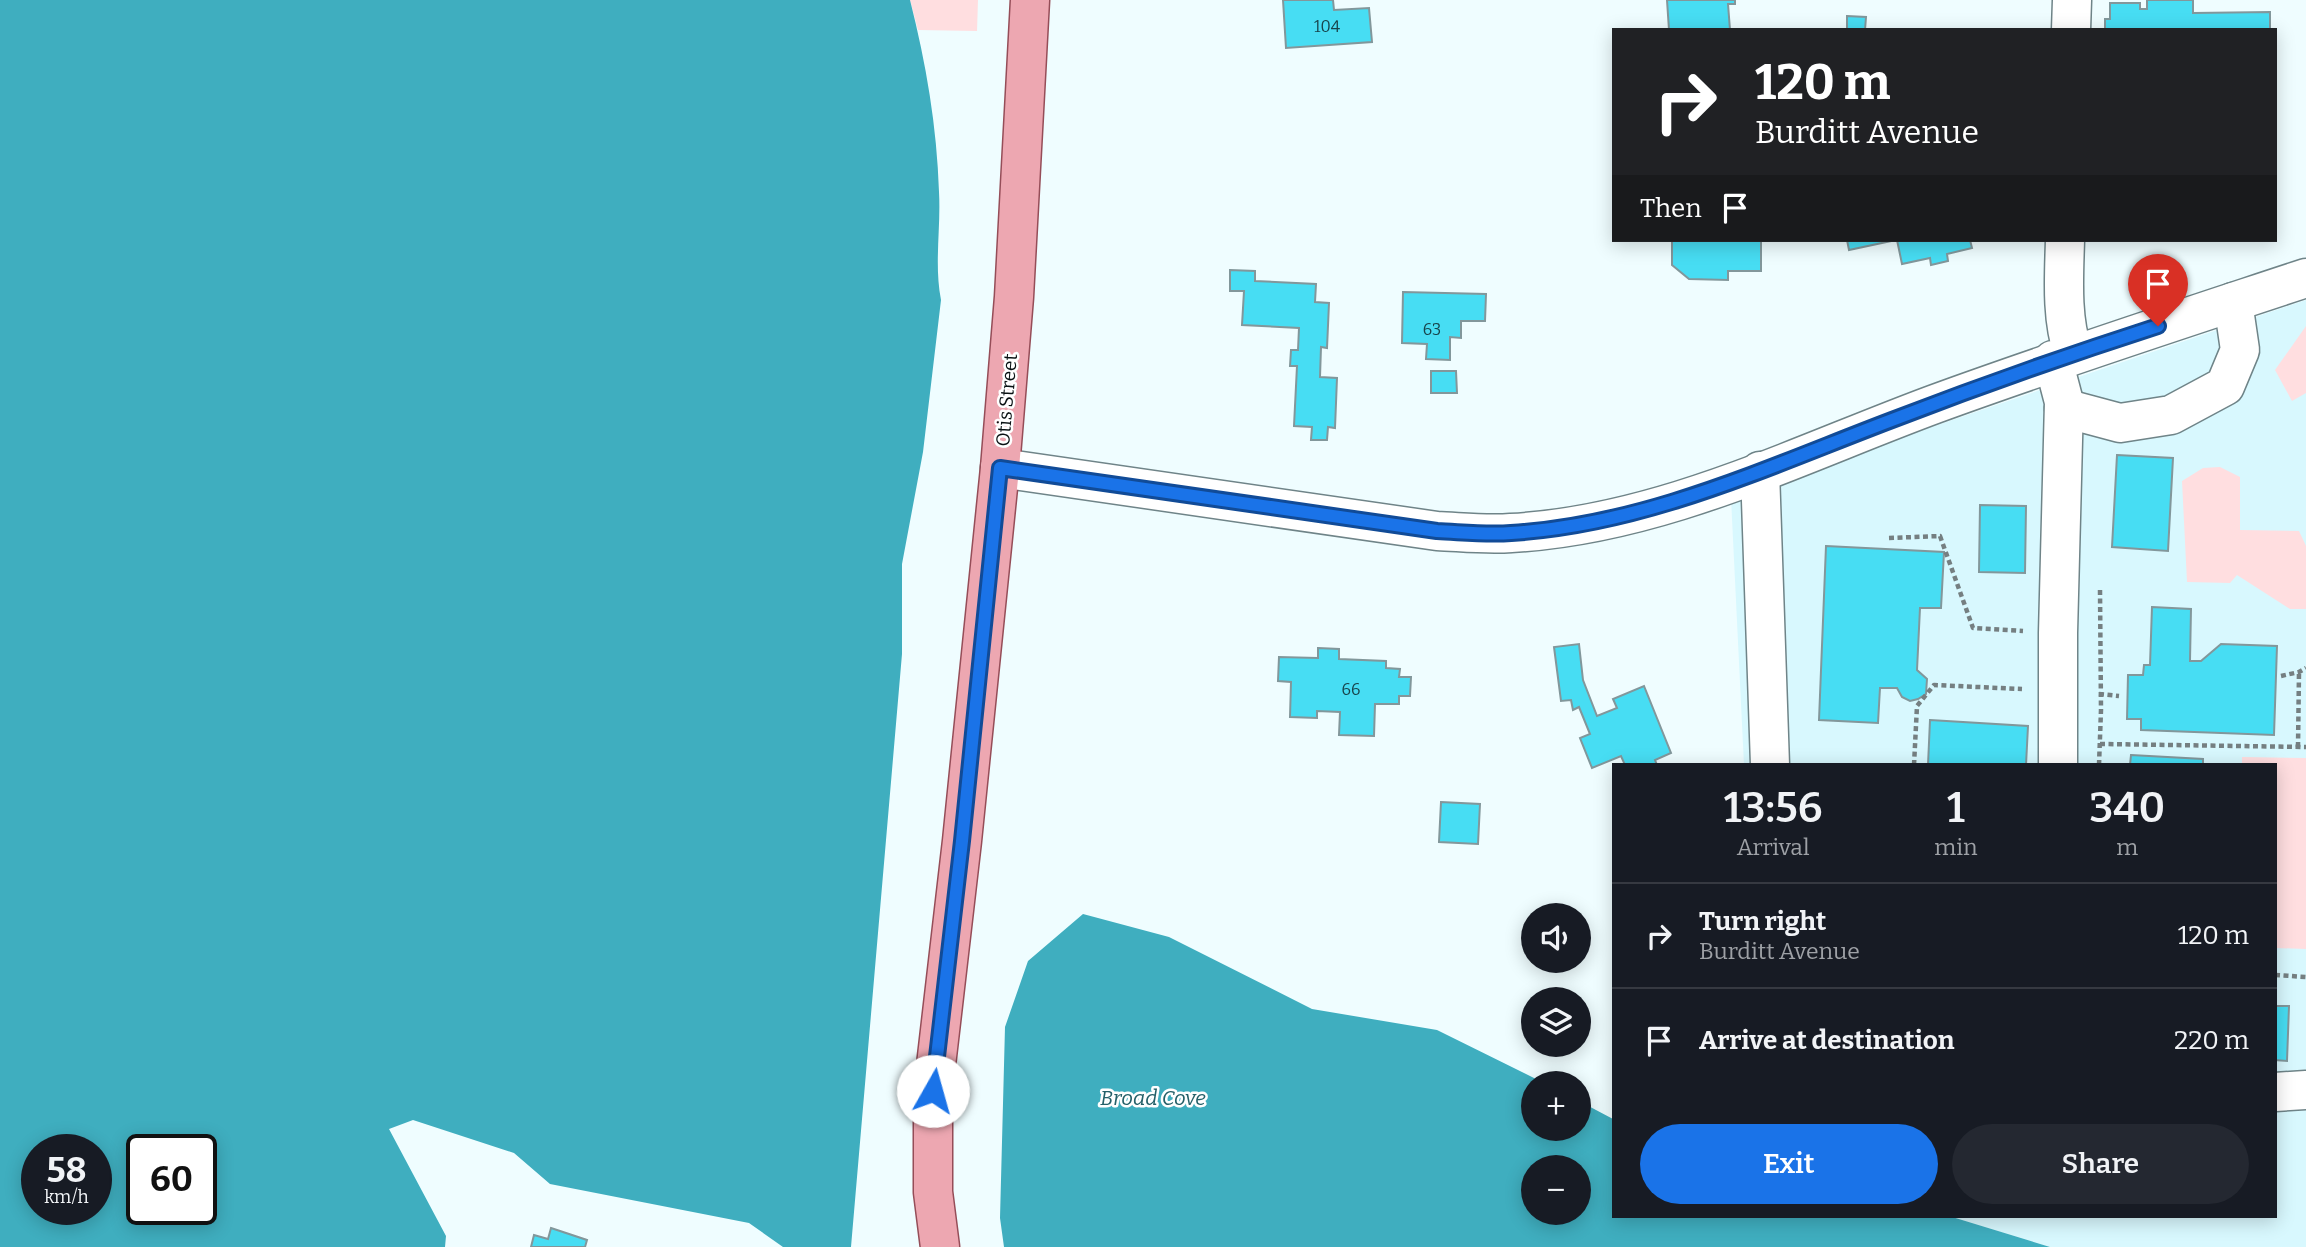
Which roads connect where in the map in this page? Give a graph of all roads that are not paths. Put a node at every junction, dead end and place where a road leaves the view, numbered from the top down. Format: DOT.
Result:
graph roads {
  1 [pos="1030,0"];
  2 [pos="2072,0"];
  3 [pos="2071,28"];
  4 [pos="2065,242"];
  5 [pos="2306,278"];
  6 [pos="2233,302"];
  7 [pos="2063,357"];
  8 [pos="2064,408"];
  9 [pos="1000,468"];
  10 [pos="1760,471"];
  11 [pos="1770,763"];
  12 [pos="2058,763"];
  13 [pos="2306,1090"];
  14 [pos="2277,1092"];
  15 [pos="940,1247"];
  1 -- 9 [label="main road, Otis Street"];
  2 -- 3 [label="street"];
  4 -- 7 [label="street"];
  5 -- 6 [label="street"];
  6 -- 7 [label="street"];
  6 -- 8 [label="street"];
  7 -- 8 [label="street"];
  7 -- 10 [label="street"];
  8 -- 12 [label="street"];
  9 -- 10 [label="street"];
  9 -- 15 [label="main road, Otis Street"];
  10 -- 11 [label="street"];
  13 -- 14 [label="street"];
}
